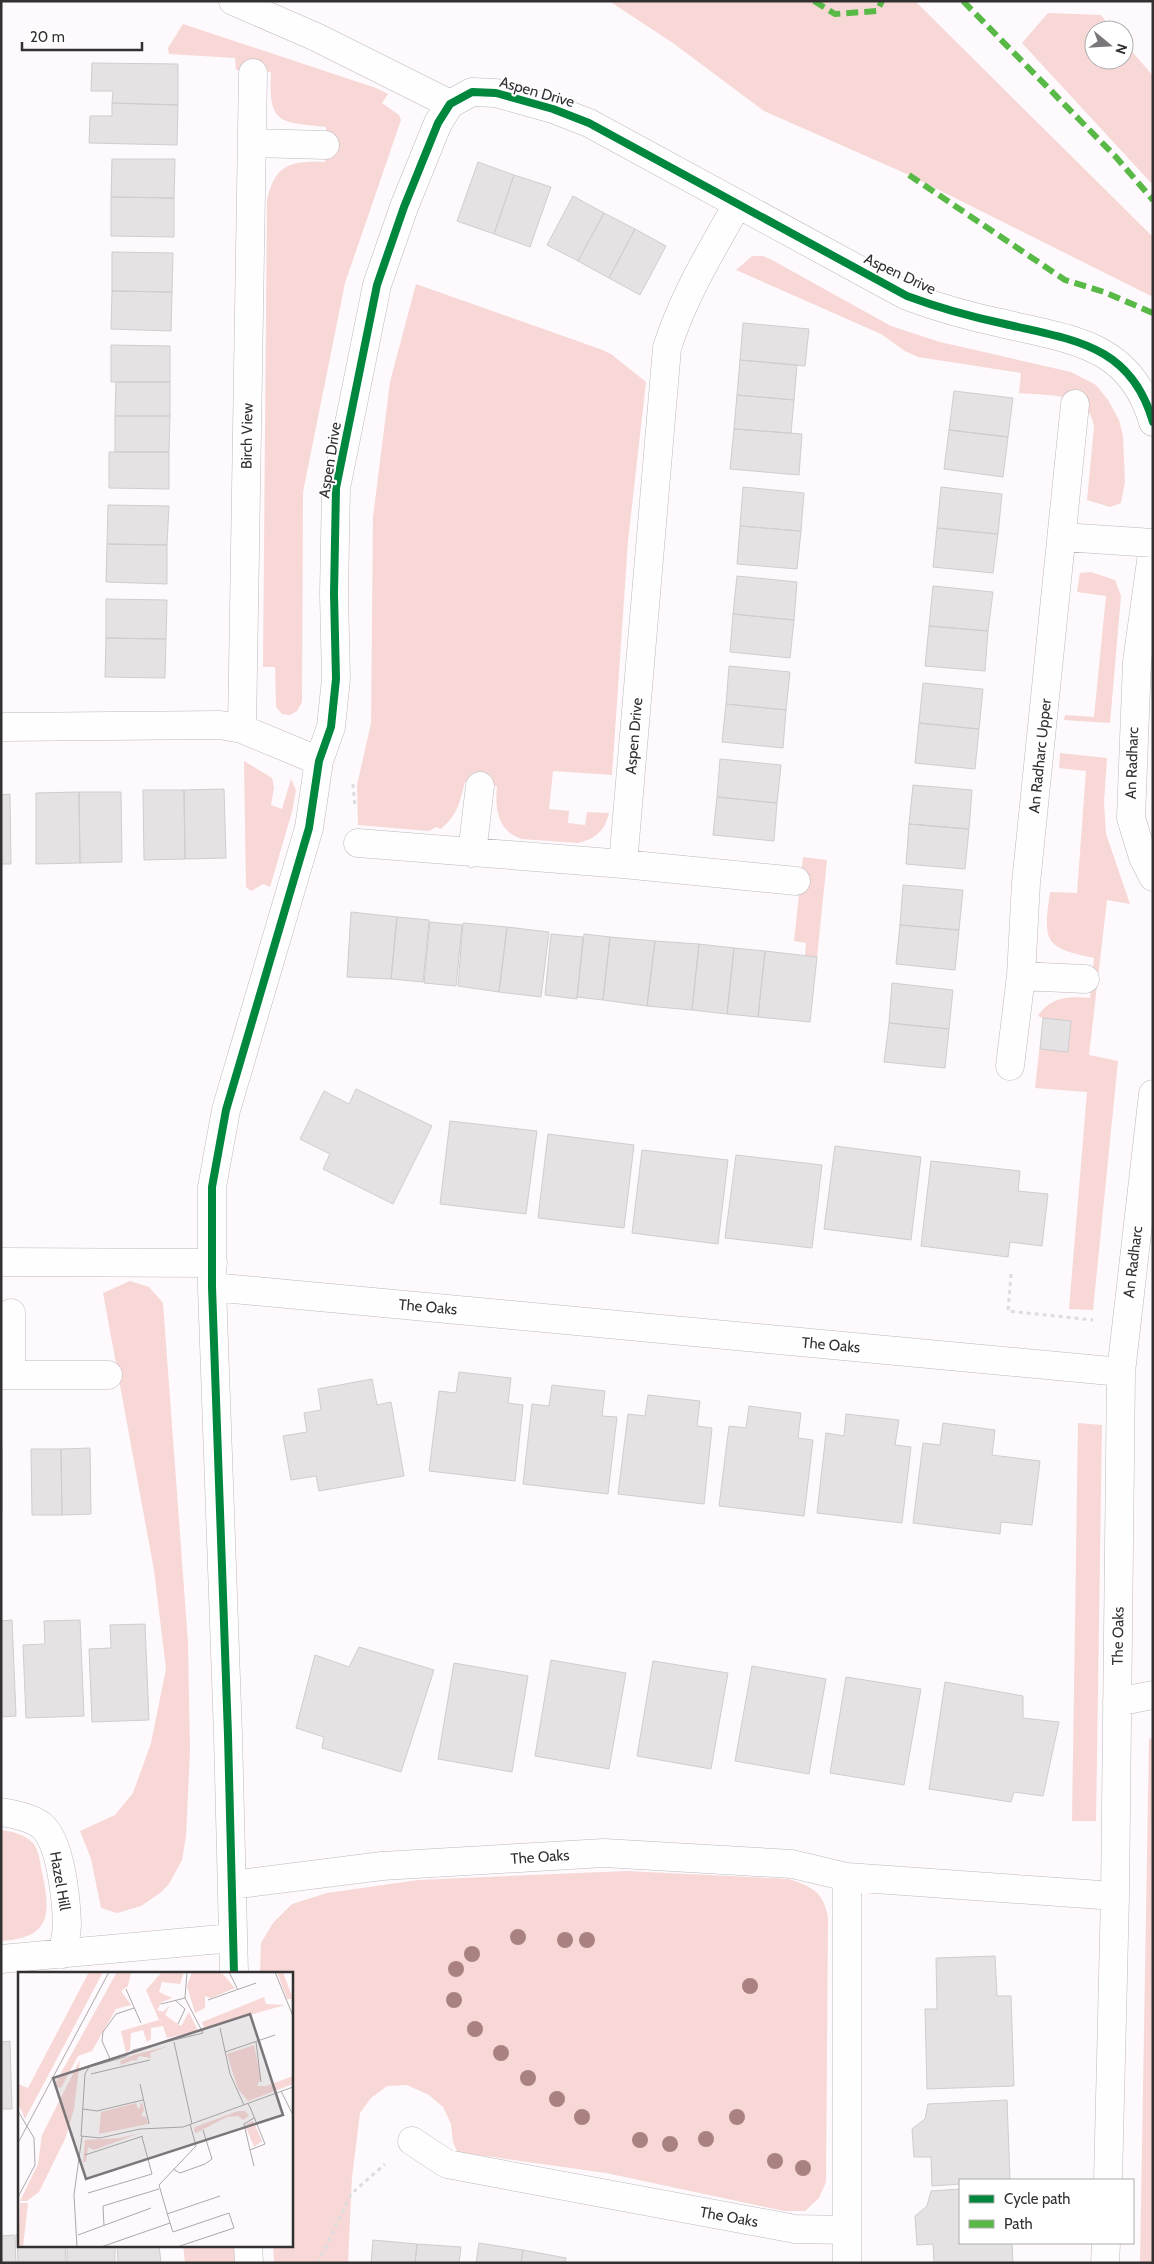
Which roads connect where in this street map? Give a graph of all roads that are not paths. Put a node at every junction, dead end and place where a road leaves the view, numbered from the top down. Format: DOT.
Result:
graph roads {
  1 [pos="233,1"];
  2 [pos="253,73"];
  3 [pos="450,104"];
  4 [pos="252,143"];
  5 [pos="325,145"];
  6 [pos="737,205"];
  7 [pos="1075,404"];
  8 [pos="1153,422"];
  9 [pos="1063,537"];
  10 [pos="1153,543"];
  11 [pos="1153,547"];
  12 [pos="1145,662"];
  13 [pos="1,727"];
  14 [pos="242,729"];
  15 [pos="319,761"];
  16 [pos="480,786"];
  17 [pos="358,843"];
  18 [pos="472,853"];
  19 [pos="623,864"];
  20 [pos="1153,877"];
  21 [pos="796,881"];
  22 [pos="1021,976"];
  23 [pos="1085,979"];
  24 [pos="1010,1066"];
  25 [pos="1153,1094"];
  26 [pos="1,1262"];
  27 [pos="213,1275"];
  28 [pos="11,1313"];
  29 [pos="1120,1372"];
  30 [pos="6,1375"];
  31 [pos="108,1375"];
  32 [pos="1153,1695"];
  33 [pos="1117,1702"];
  34 [pos="1,1812"];
  35 [pos="848,1878"];
  36 [pos="232,1885"];
  37 [pos="1115,1896"];
  38 [pos="232,1938"];
  39 [pos="63,1954"];
  40 [pos="1,1959"];
  41 [pos="234,1972"];
  42 [pos="412,2141"];
  43 [pos="1108,2179"];
  44 [pos="847,2230"];
  45 [pos="1106,2244"];
  46 [pos="248,2246"];
  47 [pos="248,2263"];
  48 [pos="847,2263"];
  49 [pos="1105,2263"];
  1 -- 3 [label="street"];
  2 -- 4 [label="street, Birch View"];
  3 -- 6 [label="street, Aspen Drive"];
  3 -- 15 [label="street, Aspen Drive"];
  4 -- 5 [label="street"];
  4 -- 14 [label="street, Birch View"];
  6 -- 8 [label="street, Aspen Drive"];
  6 -- 19 [label="street, Aspen Drive"];
  7 -- 9 [label="street, An Radharc Upper"];
  9 -- 10 [label="street"];
  9 -- 22 [label="street, An Radharc Upper"];
  11 -- 12 [label="street"];
  12 -- 20 [label="street, An Radharc"];
  13 -- 14 [label="street"];
  14 -- 15 [label="street"];
  15 -- 27 [label="street, Aspen Drive"];
  16 -- 18 [label="street"];
  17 -- 18 [label="street"];
  18 -- 19 [label="street"];
  19 -- 21 [label="street"];
  22 -- 23 [label="street"];
  22 -- 24 [label="street, An Radharc Upper"];
  25 -- 29 [label="street, An Radharc"];
  26 -- 27 [label="street, The Oaks"];
  27 -- 29 [label="street, The Oaks"];
  27 -- 36 [label="street, Aspen Drive"];
  28 -- 30 [label="street"];
  29 -- 33 [label="street, The Oaks"];
  30 -- 31 [label="street"];
  32 -- 33 [label="street"];
  33 -- 37 [label="street, The Oaks"];
  34 -- 39 [label="street, Hazel Hill"];
  35 -- 36 [label="street, The Oaks"];
  35 -- 37 [label="street, The Oaks"];
  35 -- 44 [label="street"];
  36 -- 38 [label="street, Aspen Drive"];
  37 -- 43 [label="street, The Oaks"];
  38 -- 39 [label="street"];
  38 -- 41 [label="street, Aspen Drive"];
  39 -- 40 [label="street"];
  42 -- 44 [label="street, The Oaks"];
  44 -- 48 [label="street"];
  45 -- 49 [label="street"];
  46 -- 47 [label="street"];
}
